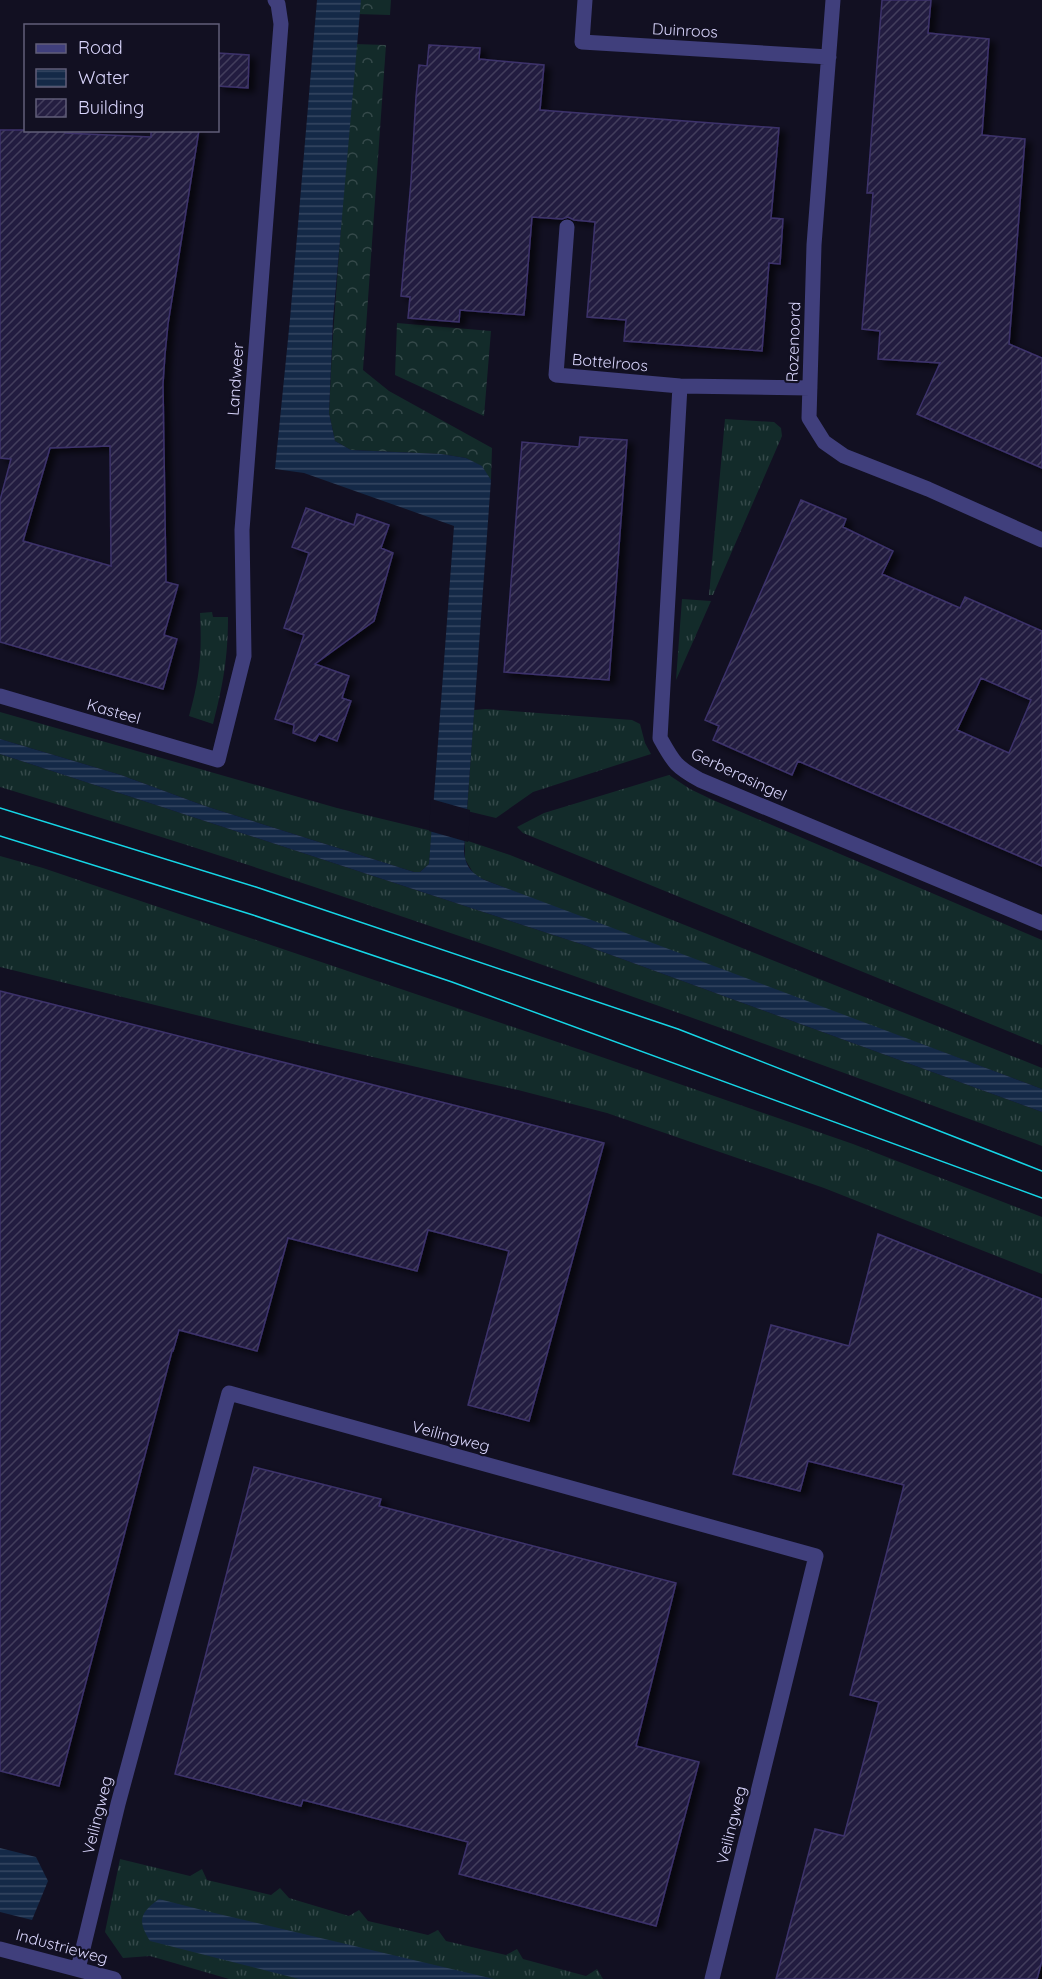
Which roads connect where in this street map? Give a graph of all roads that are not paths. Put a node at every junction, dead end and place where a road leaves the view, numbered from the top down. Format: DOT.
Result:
graph roads {
  1 [pos="275,0"];
  2 [pos="585,0"];
  3 [pos="832,0"];
  4 [pos="829,57"];
  5 [pos="567,227"];
  6 [pos="680,386"];
  7 [pos="810,388"];
  8 [pos="1042,540"];
  9 [pos="0,696"];
  10 [pos="218,760"];
  11 [pos="1042,923"];
  12 [pos="0,1949"];
  13 [pos="78,1969"];
  14 [pos="114,1979"];
  15 [pos="712,1979"];
  1 -- 10 [label="street, Landweer"];
  2 -- 4 [label="street, Duinroos"];
  3 -- 4 [label="street, Rozenoord"];
  4 -- 7 [label="street, Rozenoord"];
  5 -- 6 [label="street, Bottelroos"];
  6 -- 7 [label="street, Bottelroos"];
  6 -- 11 [label="street, Gerberasingel"];
  7 -- 8 [label="street, Rozenoord"];
  9 -- 10 [label="street, Kasteel"];
  12 -- 13 [label="street, Industrieweg"];
  13 -- 14 [label="street, Industrieweg"];
  13 -- 15 [label="street, Veilingweg"];
}
